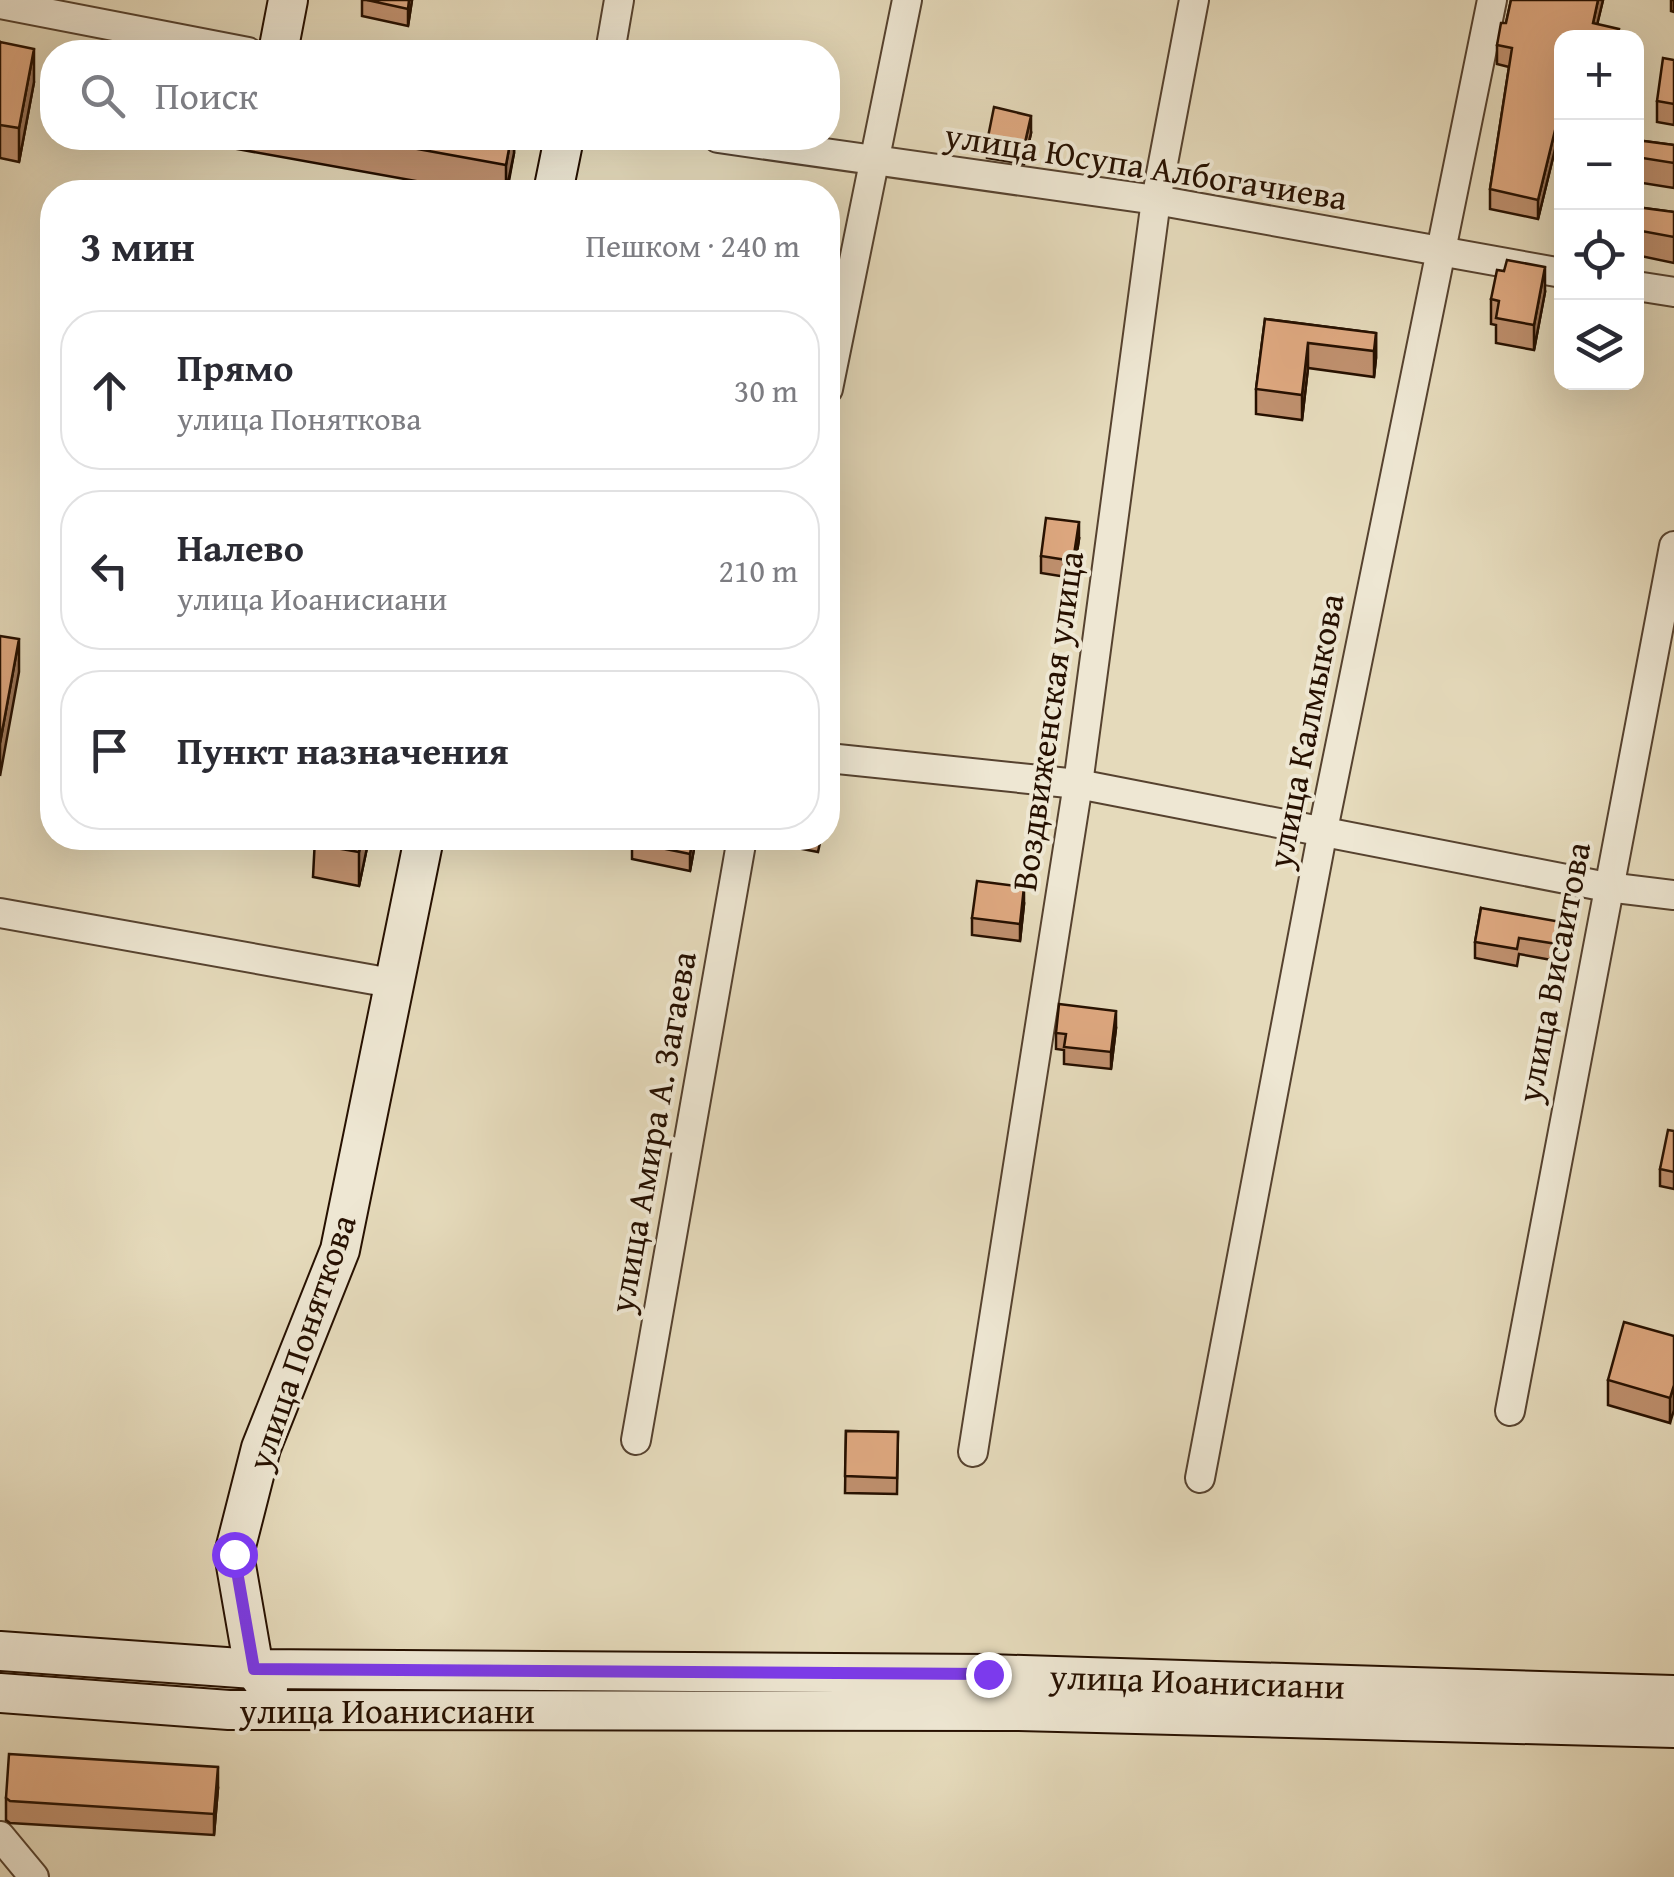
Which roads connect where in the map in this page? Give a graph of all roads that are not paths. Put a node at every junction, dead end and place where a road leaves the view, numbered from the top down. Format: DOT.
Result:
graph roads {
  1 [pos="288,0"];
  2 [pos="619,0"];
  3 [pos="907,0"];
  4 [pos="1194,0"];
  5 [pos="1492,0"];
  6 [pos="0,4"];
  7 [pos="186,40"];
  8 [pos="280,40"];
  9 [pos="612,40"];
  10 [pos="562,150"];
  11 [pos="798,150"];
  12 [pos="872,161"];
  13 [pos="555,180"];
  14 [pos="1156,200"];
  15 [pos="1439,253"];
  16 [pos="1554,273"];
  17 [pos="1644,287"];
  18 [pos="1674,292"];
  19 [pos="840,326"];
  20 [pos="1674,546"];
  21 [pos="840,759"];
  22 [pos="1078,784"];
  23 [pos="1322,830"];
  24 [pos="422,850"];
  25 [pos="740,850"];
  26 [pos="1607,887"];
  27 [pos="1674,895"];
  28 [pos="0,913"];
  29 [pos="397,984"];
  30 [pos="1510,1411"];
  31 [pos="636,1440"];
  32 [pos="973,1452"];
  33 [pos="1200,1478"];
  34 [pos="0,1650"];
  35 [pos="254,1669"];
  36 [pos="0,1694"];
  37 [pos="1674,1695"];
  38 [pos="229,1710"];
  39 [pos="284,1710"];
  40 [pos="1674,1728"];
  41 [pos="0,1836"];
  42 [pos="34,1877"];
  1 -- 8 [label="main road"];
  2 -- 9 [label="street"];
  3 -- 12 [label="street"];
  4 -- 14 [label="street, Воздвиженская улица"];
  5 -- 15 [label="street, улица Калмыкова"];
  6 -- 7 [label="street"];
  10 -- 13 [label="main road"];
  11 -- 12 [label="street, улица Юсупа Албогачиева"];
  12 -- 14 [label="street, улица Юсупа Албогачиева"];
  12 -- 19 [label="street"];
  14 -- 15 [label="street, улица Юсупа Албогачиева"];
  14 -- 22 [label="street, Воздвиженская улица"];
  15 -- 16 [label="street, улица Юсупа Албогачиева"];
  15 -- 23 [label="street, улица Калмыкова"];
  17 -- 18 [label="street"];
  20 -- 26 [label="street, улица Висаитова"];
  21 -- 22 [label="street"];
  22 -- 23 [label="street"];
  22 -- 32 [label="street, Воздвиженская улица"];
  23 -- 26 [label="street"];
  23 -- 33 [label="street, улица Калмыкова"];
  24 -- 29 [label="main road, улица Поняткова"];
  25 -- 31 [label="street, улица Амира А. Загаева"];
  26 -- 27 [label="street"];
  26 -- 30 [label="street, улица Висаитова"];
  28 -- 29 [label="street"];
  29 -- 35 [label="main road, улица Поняткова"];
  34 -- 35 [label="main road, улица Иоанисиани"];
  35 -- 37 [label="main road, улица Иоанисиани"];
  35 -- 38 [label="main road"];
  35 -- 39 [label="main road"];
  36 -- 38 [label="main road, улица Иоанисиани"];
  38 -- 39 [label="main road, улица Иоанисиани"];
  39 -- 40 [label="main road, улица Иоанисиани"];
  41 -- 42 [label="street"];
}
